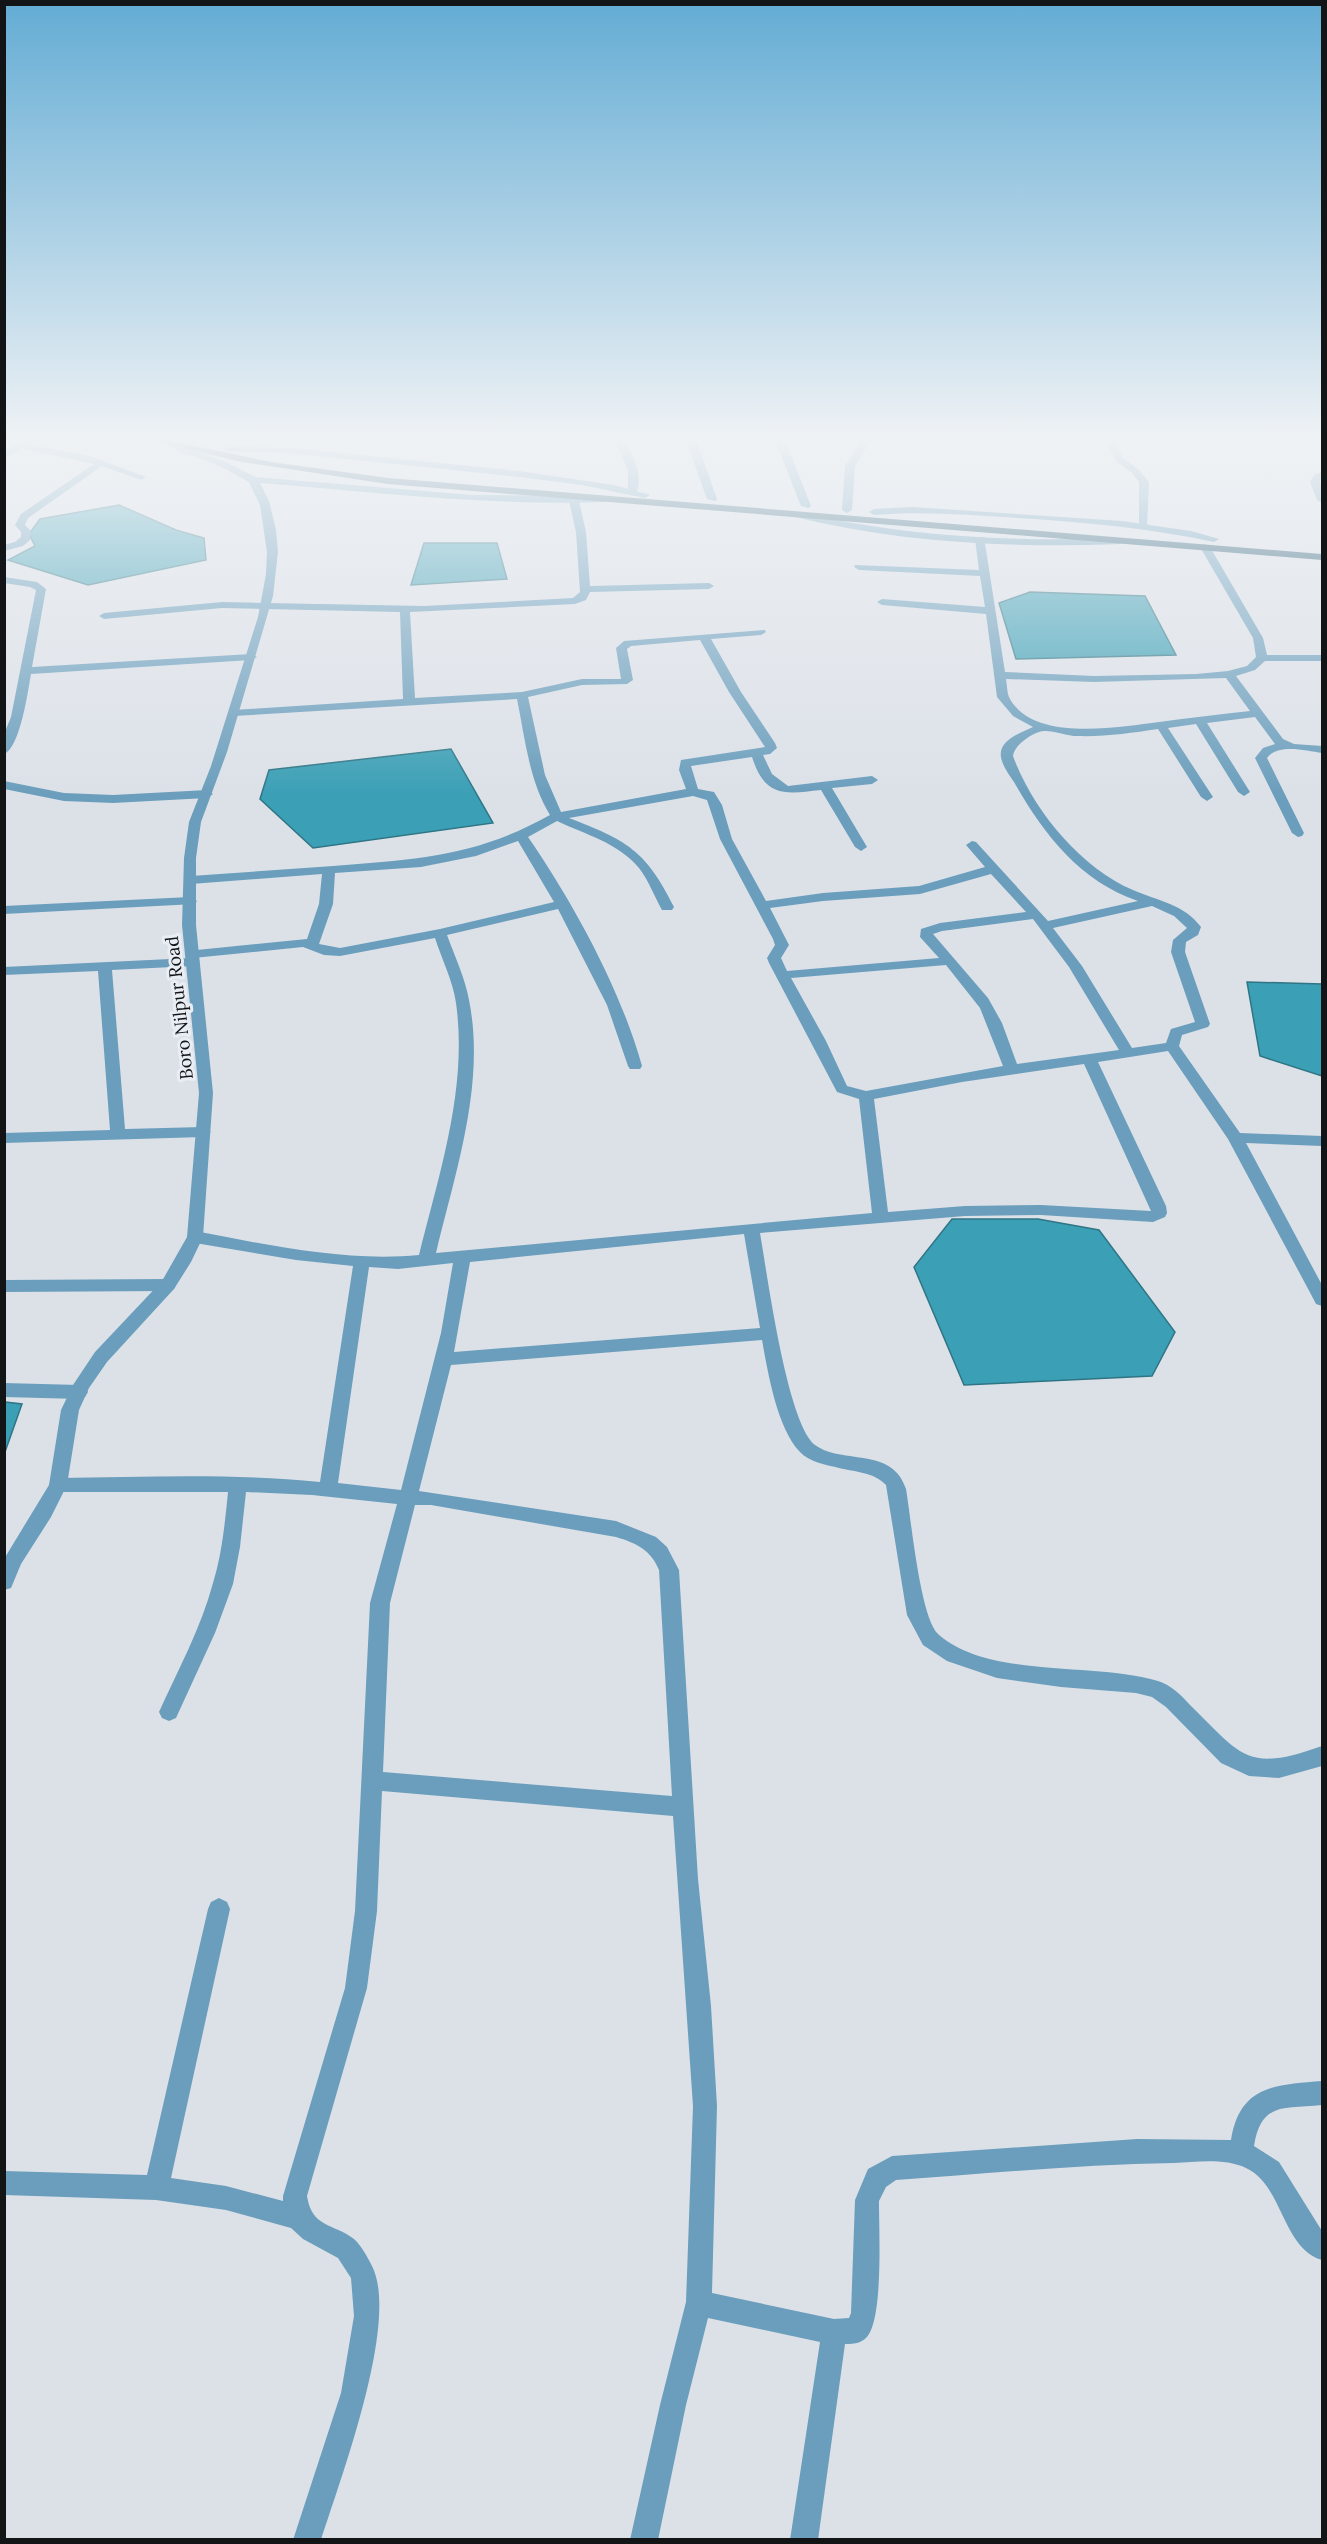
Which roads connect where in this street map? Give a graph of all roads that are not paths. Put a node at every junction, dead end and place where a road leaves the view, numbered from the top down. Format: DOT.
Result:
graph roads {
  1 [pos="272,559"];
  2 [pos="583,559"];
  3 [pos="983,559"];
  4 [pos="1218,559"];
  5 [pos="859,567"];
  6 [pos="985,573"];
  7 [pos="4,580"];
  8 [pos="709,586"];
  9 [pos="585,589"];
  10 [pos="882,602"];
  11 [pos="267,606"];
  12 [pos="405,609"];
  13 [pos="991,611"];
  14 [pos="104,616"];
  15 [pos="761,632"];
  16 [pos="704,637"];
  17 [pos="251,657"];
  18 [pos="1262,658"];
  19 [pos="1323,658"];
  20 [pos="26,671"];
  21 [pos="1230,674"];
  22 [pos="1000,675"];
  23 [pos="522,695"];
  24 [pos="409,703"];
  25 [pos="234,713"];
  26 [pos="1258,713"];
  27 [pos="1199,720"];
  28 [pos="1161,725"];
  29 [pos="1043,727"];
  30 [pos="1284,746"];
  31 [pos="1323,749"];
  32 [pos="4,751"];
  33 [pos="757,753"];
  34 [pos="872,780"];
  35 [pos="4,785"];
  36 [pos="825,786"];
  37 [pos="693,792"];
  38 [pos="1244,792"];
  39 [pos="207,794"];
  40 [pos="1207,797"];
  41 [pos="557,816"];
  42 [pos="1298,832"];
  43 [pos="521,836"];
  44 [pos="972,844"];
  45 [pos="861,847"];
  46 [pos="993,868"];
  47 [pos="328,871"];
  48 [pos="191,880"];
  49 [pos="190,901"];
  50 [pos="1154,902"];
  51 [pos="562,904"];
  52 [pos="762,905"];
  53 [pos="667,907"];
  54 [pos="4,910"];
  55 [pos="1041,920"];
  56 [pos="440,933"];
  57 [pos="312,944"];
  58 [pos="192,958"];
  59 [pos="949,961"];
  60 [pos="105,966"];
  61 [pos="4,971"];
  62 [pos="783,975"];
  63 [pos="1172,1046"];
  64 [pos="1128,1053"];
  65 [pos="1089,1058"];
  66 [pos="635,1066"];
  67 [pos="1011,1069"];
  68 [pos="866,1096"];
  69 [pos="203,1132"];
  70 [pos="118,1135"];
  71 [pos="4,1138"];
  72 [pos="1235,1138"];
  73 [pos="1323,1141"];
  74 [pos="881,1217"];
  75 [pos="752,1228"];
  76 [pos="195,1237"];
  77 [pos="462,1258"];
  78 [pos="426,1261"];
  79 [pos="362,1262"];
  80 [pos="168,1285"];
  81 [pos="4,1286"];
  82 [pos="1323,1300"];
  83 [pos="770,1333"];
  84 [pos="444,1359"];
  85 [pos="4,1390"];
  86 [pos="79,1392"];
  87 [pos="238,1484"];
  88 [pos="58,1485"];
  89 [pos="328,1488"];
  90 [pos="409,1499"];
  91 [pos="4,1582"];
  92 [pos="169,1712"];
  93 [pos="1323,1755"];
  94 [pos="373,1781"];
  95 [pos="683,1807"];
  96 [pos="219,1909"];
  97 [pos="1323,2093"];
  98 [pos="1241,2154"];
  99 [pos="4,2183"];
  100 [pos="156,2188"];
  101 [pos="298,2217"];
  102 [pos="1323,2248"];
  103 [pos="699,2302"];
  104 [pos="834,2332"];
  105 [pos="307,2540"];
  106 [pos="644,2540"];
  107 [pos="804,2540"];
  1 -- 11 [label="street, Boro Nilpur Road"];
  2 -- 9 [label="street"];
  3 -- 6 [label="street"];
  4 -- 18 [label="street"];
  5 -- 6 [label="street"];
  6 -- 13 [label="street"];
  7 -- 20 [label="street"];
  8 -- 9 [label="street"];
  9 -- 12 [label="street"];
  10 -- 13 [label="street"];
  11 -- 12 [label="street"];
  11 -- 14 [label="street"];
  11 -- 17 [label="street, Boro Nilpur Road"];
  12 -- 24 [label="street"];
  13 -- 22 [label="street"];
  15 -- 16 [label="street"];
  16 -- 23 [label="street"];
  16 -- 33 [label="street"];
  17 -- 20 [label="street"];
  17 -- 25 [label="street, Boro Nilpur Road"];
  18 -- 19 [label="street"];
  18 -- 21 [label="street"];
  20 -- 32 [label="street"];
  21 -- 22 [label="street"];
  21 -- 26 [label="street"];
  22 -- 29 [label="street"];
  23 -- 24 [label="street"];
  23 -- 41 [label="street"];
  24 -- 25 [label="street"];
  25 -- 39 [label="street, Boro Nilpur Road"];
  26 -- 27 [label="street"];
  26 -- 30 [label="street"];
  27 -- 28 [label="street"];
  27 -- 38 [label="street"];
  28 -- 29 [label="street"];
  28 -- 40 [label="street"];
  29 -- 50 [label="street"];
  30 -- 31 [label="street"];
  30 -- 42 [label="street"];
  33 -- 36 [label="street"];
  33 -- 37 [label="street"];
  34 -- 36 [label="street"];
  35 -- 39 [label="street"];
  36 -- 45 [label="street"];
  37 -- 41 [label="street"];
  37 -- 52 [label="street"];
  39 -- 48 [label="street, Boro Nilpur Road"];
  41 -- 43 [label="street"];
  41 -- 53 [label="street"];
  43 -- 47 [label="street"];
  43 -- 51 [label="street"];
  44 -- 46 [label="street"];
  46 -- 52 [label="street"];
  46 -- 55 [label="street"];
  47 -- 48 [label="street"];
  47 -- 57 [label="street"];
  48 -- 49 [label="street, Boro Nilpur Road"];
  49 -- 54 [label="street"];
  49 -- 58 [label="street, Boro Nilpur Road"];
  50 -- 55 [label="street"];
  50 -- 63 [label="street"];
  51 -- 56 [label="street"];
  51 -- 66 [label="street"];
  52 -- 62 [label="street"];
  55 -- 59 [label="street"];
  55 -- 64 [label="street"];
  56 -- 57 [label="street"];
  56 -- 78 [label="street"];
  57 -- 58 [label="street"];
  58 -- 60 [label="street"];
  58 -- 69 [label="street, Boro Nilpur Road"];
  59 -- 62 [label="street"];
  59 -- 67 [label="street"];
  60 -- 61 [label="street"];
  60 -- 70 [label="street"];
  62 -- 68 [label="street"];
  63 -- 64 [label="street"];
  63 -- 72 [label="street"];
  64 -- 65 [label="street"];
  65 -- 67 [label="street"];
  65 -- 74 [label="street"];
  67 -- 68 [label="street"];
  68 -- 74 [label="street"];
  69 -- 70 [label="street"];
  69 -- 76 [label="street, Boro Nilpur Road"];
  70 -- 71 [label="street"];
  72 -- 73 [label="street"];
  72 -- 82 [label="street"];
  74 -- 75 [label="street"];
  75 -- 77 [label="street"];
  75 -- 83 [label="street"];
  76 -- 79 [label="street"];
  76 -- 80 [label="street, Boro Nilpur Road"];
  77 -- 78 [label="street"];
  77 -- 84 [label="street"];
  78 -- 79 [label="street"];
  79 -- 89 [label="street"];
  80 -- 81 [label="street"];
  80 -- 86 [label="street, Boro Nilpur Road"];
  83 -- 84 [label="street"];
  83 -- 93 [label="street"];
  84 -- 90 [label="street"];
  85 -- 86 [label="street"];
  86 -- 88 [label="street, Boro Nilpur Road"];
  87 -- 88 [label="street"];
  87 -- 89 [label="street"];
  87 -- 92 [label="street"];
  88 -- 91 [label="street, Boro Nilpur Road"];
  89 -- 90 [label="street"];
  90 -- 94 [label="street"];
  90 -- 95 [label="street"];
  94 -- 95 [label="street"];
  94 -- 101 [label="street"];
  95 -- 103 [label="street"];
  96 -- 100 [label="street"];
  97 -- 98 [label="street"];
  98 -- 102 [label="street"];
  98 -- 104 [label="street"];
  99 -- 100 [label="street"];
  100 -- 101 [label="street"];
  101 -- 105 [label="street"];
  103 -- 104 [label="street"];
  103 -- 106 [label="street"];
  104 -- 107 [label="street"];
}
